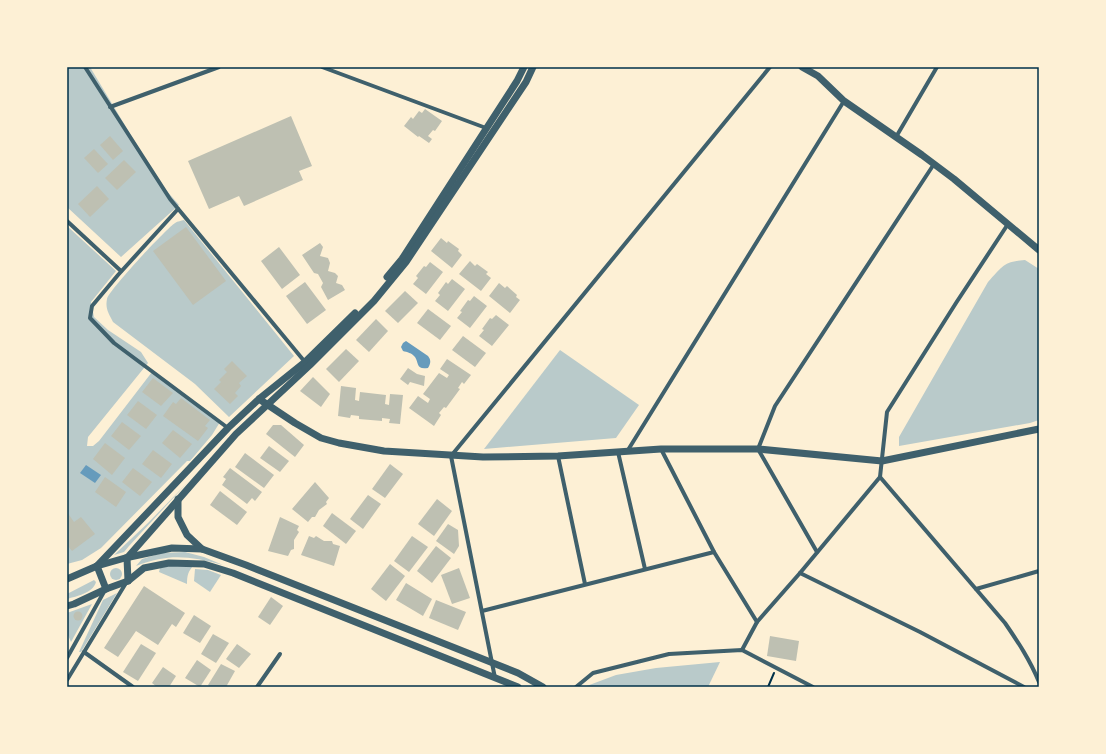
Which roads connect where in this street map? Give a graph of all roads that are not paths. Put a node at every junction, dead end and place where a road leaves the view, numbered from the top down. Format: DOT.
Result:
graph roads {
  1 [pos="85,67"];
  2 [pos="219,67"];
  3 [pos="322,67"];
  4 [pos="524,67"];
  5 [pos="533,67"];
  6 [pos="770,67"];
  7 [pos="802,67"];
  8 [pos="937,67"];
  9 [pos="844,101"];
  10 [pos="110,107"];
  11 [pos="486,128"];
  12 [pos="896,137"];
  13 [pos="934,164"];
  14 [pos="178,209"];
  15 [pos="67,221"];
  16 [pos="1008,224"];
  17 [pos="1039,250"];
  18 [pos="121,271"];
  19 [pos="305,362"];
  20 [pos="259,399"];
  21 [pos="268,405"];
  22 [pos="228,428"];
  23 [pos="1039,429"];
  24 [pos="661,448"];
  25 [pos="758,449"];
  26 [pos="628,450"];
  27 [pos="618,452"];
  28 [pos="451,456"];
  29 [pos="558,456"];
  30 [pos="882,461"];
  31 [pos="880,477"];
  32 [pos="178,499"];
  33 [pos="202,549"];
  34 [pos="714,552"];
  35 [pos="817,552"];
  36 [pos="127,558"];
  37 [pos="97,566"];
  38 [pos="645,569"];
  39 [pos="1039,571"];
  40 [pos="800,573"];
  41 [pos="67,579"];
  42 [pos="128,580"];
  43 [pos="585,584"];
  44 [pos="106,589"];
  45 [pos="976,589"];
  46 [pos="67,606"];
  47 [pos="482,611"];
  48 [pos="757,622"];
  49 [pos="742,650"];
  50 [pos="84,652"];
  51 [pos="68,654"];
  52 [pos="280,654"];
  53 [pos="492,662"];
  54 [pos="495,678"];
  55 [pos="67,680"];
  56 [pos="1039,682"];
  57 [pos="133,687"];
  58 [pos="257,687"];
  59 [pos="518,687"];
  60 [pos="543,687"];
  61 [pos="576,687"];
  62 [pos="813,687"];
  63 [pos="1024,687"];
  1 -- 10 [label="street"];
  2 -- 10 [label="street"];
  3 -- 11 [label="street"];
  4 -- 11 [label="street"];
  5 -- 21 [label="street"];
  6 -- 28 [label="street"];
  7 -- 9 [label="street"];
  8 -- 12 [label="street"];
  9 -- 12 [label="street"];
  9 -- 26 [label="street"];
  10 -- 14 [label="street"];
  11 -- 19 [label="street"];
  12 -- 13 [label="street"];
  13 -- 16 [label="street"];
  13 -- 25 [label="street"];
  14 -- 18 [label="street"];
  14 -- 19 [label="street"];
  15 -- 18 [label="street"];
  16 -- 17 [label="street"];
  16 -- 30 [label="street"];
  18 -- 22 [label="street"];
  19 -- 20 [label="street"];
  20 -- 21 [label="street"];
  20 -- 22 [label="street"];
  21 -- 28 [label="street"];
  21 -- 32 [label="street"];
  22 -- 37 [label="street"];
  23 -- 30 [label="street"];
  24 -- 25 [label="street"];
  24 -- 26 [label="street"];
  24 -- 34 [label="street"];
  25 -- 30 [label="street"];
  25 -- 35 [label="street"];
  26 -- 27 [label="street"];
  27 -- 29 [label="street"];
  27 -- 38 [label="street"];
  28 -- 29 [label="street"];
  28 -- 47 [label="street"];
  29 -- 43 [label="street"];
  30 -- 31 [label="street"];
  31 -- 35 [label="street"];
  31 -- 45 [label="street"];
  32 -- 33 [label="street"];
  32 -- 36 [label="street"];
  33 -- 36 [label="street"];
  33 -- 53 [label="street"];
  34 -- 38 [label="street"];
  34 -- 48 [label="street"];
  35 -- 40 [label="street"];
  36 -- 37 [label="street"];
  36 -- 42 [label="street"];
  37 -- 41 [label="street"];
  37 -- 44 [label="street"];
  38 -- 43 [label="street"];
  39 -- 45 [label="street"];
  40 -- 48 [label="street"];
  40 -- 63 [label="street"];
  42 -- 44 [label="street"];
  42 -- 50 [label="street"];
  42 -- 54 [label="street"];
  43 -- 47 [label="street"];
  44 -- 46 [label="street"];
  44 -- 51 [label="street"];
  45 -- 56 [label="street"];
  47 -- 53 [label="street"];
  48 -- 49 [label="street"];
  49 -- 61 [label="street"];
  49 -- 62 [label="street"];
  50 -- 55 [label="street"];
  50 -- 57 [label="street"];
  52 -- 58 [label="street"];
  53 -- 54 [label="street"];
  53 -- 60 [label="street"];
  54 -- 59 [label="street"];
}
